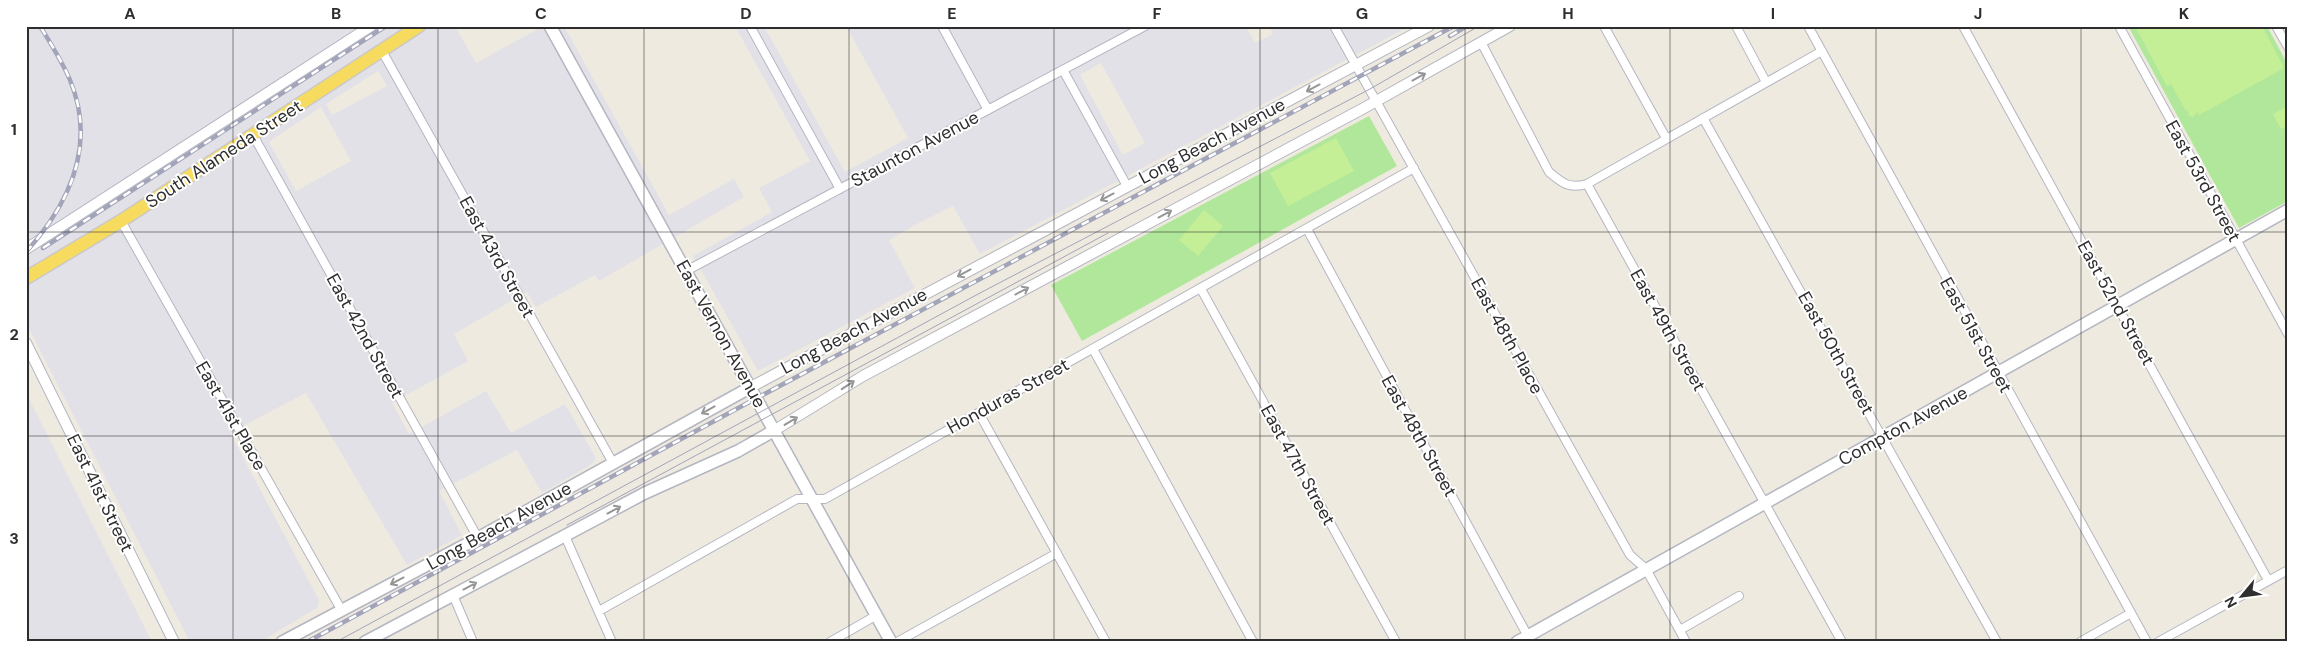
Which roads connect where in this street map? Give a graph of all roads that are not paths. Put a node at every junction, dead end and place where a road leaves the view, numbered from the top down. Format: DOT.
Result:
graph roads {
  1 [pos="371,26"];
  2 [pos="419,26"];
  3 [pos="550,26"];
  4 [pos="750,26"];
  5 [pos="942,26"];
  6 [pos="1145,26"];
  7 [pos="1334,26"];
  8 [pos="1429,26"];
  9 [pos="1510,26"];
  10 [pos="1604,26"];
  11 [pos="1736,26"];
  12 [pos="1808,26"];
  13 [pos="1963,26"];
  14 [pos="2119,26"];
  15 [pos="2276,26"];
  16 [pos="1481,42"];
  17 [pos="2288,47"];
  18 [pos="382,51"];
  19 [pos="1822,51"];
  20 [pos="1356,66"];
  21 [pos="1063,70"];
  22 [pos="1766,82"];
  23 [pos="1376,100"];
  24 [pos="988,110"];
  25 [pos="1703,118"];
  26 [pos="252,135"];
  27 [pos="1666,138"];
  28 [pos="1414,168"];
  29 [pos="1586,184"];
  30 [pos="1127,186"];
  31 [pos="840,189"];
  32 [pos="2288,210"];
  33 [pos="121,221"];
  34 [pos="1307,229"];
  35 [pos="2235,240"];
  36 [pos="26,249"];
  37 [pos="686,271"];
  38 [pos="26,278"];
  39 [pos="1200,289"];
  40 [pos="2119,306"];
  41 [pos="2288,334"];
  42 [pos="26,344"];
  43 [pos="1093,349"];
  44 [pos="1998,374"];
  45 [pos="751,387"];
  46 [pos="979,414"];
  47 [pos="775,430"];
  48 [pos="1883,436"];
  49 [pos="613,463"];
  50 [pos="813,499"];
  51 [pos="1765,503"];
  52 [pos="565,536"];
  53 [pos="478,538"];
  54 [pos="1057,553"];
  55 [pos="1646,570"];
  56 [pos="2288,570"];
  57 [pos="2268,580"];
  58 [pos="453,595"];
  59 [pos="1738,596"];
  60 [pos="342,611"];
  61 [pos="599,611"];
  62 [pos="2131,613"];
  63 [pos="877,615"];
  64 [pos="1680,630"];
  65 [pos="1530,639"];
  66 [pos="174,642"];
  67 [pos="282,642"];
  68 [pos="365,642"];
  69 [pos="473,642"];
  70 [pos="612,642"];
  71 [pos="830,642"];
  72 [pos="891,642"];
  73 [pos="896,642"];
  74 [pos="1106,642"];
  75 [pos="1254,642"];
  76 [pos="1396,642"];
  77 [pos="1517,642"];
  78 [pos="1686,642"];
  79 [pos="1842,642"];
  80 [pos="1996,642"];
  81 [pos="2080,642"];
  82 [pos="2147,642"];
  83 [pos="2158,642"];
  1 -- 36 [label="street, South Alameda Street"];
  2 -- 18 [label="main road, South Alameda Street"];
  3 -- 37 [label="main road, East Vernon Avenue"];
  4 -- 31 [label="street"];
  5 -- 24 [label="street"];
  6 -- 21 [label="street, Staunton Avenue"];
  7 -- 20 [label="street, East 48th Place"];
  8 -- 20 [label="street, Long Beach Avenue"];
  9 -- 16 [label="street"];
  10 -- 27 [label="street"];
  11 -- 22 [label="street"];
  12 -- 19 [label="street, East 51st Street"];
  13 -- 40 [label="street, East 52nd Street"];
  14 -- 35 [label="street, East 53rd Street"];
  15 -- 17 [label="street"];
  23 -- 16 [label="street, one-way"];
  16 -- 29 [label="street"];
  18 -- 26 [label="main road, South Alameda Street"];
  18 -- 49 [label="street, East 43rd Street"];
  19 -- 22 [label="street"];
  19 -- 44 [label="street, East 51st Street"];
  20 -- 23 [label="street, East 48th Place"];
  20 -- 30 [label="street, Long Beach Avenue, one-way"];
  21 -- 24 [label="street, Staunton Avenue"];
  21 -- 30 [label="street"];
  22 -- 25 [label="street"];
  23 -- 28 [label="street, East 48th Place"];
  47 -- 23 [label="street, one-way"];
  24 -- 31 [label="street, Staunton Avenue"];
  25 -- 27 [label="street"];
  25 -- 48 [label="street, East 50th Street"];
  26 -- 33 [label="main road, South Alameda Street"];
  26 -- 53 [label="street, East 42nd Street"];
  27 -- 29 [label="street"];
  28 -- 34 [label="street, Honduras Street"];
  28 -- 55 [label="street, East 48th Place"];
  29 -- 51 [label="street, East 49th Street"];
  30 -- 45 [label="street, Long Beach Avenue, one-way"];
  31 -- 37 [label="street, Staunton Avenue"];
  32 -- 35 [label="main road, Compton Avenue"];
  33 -- 38 [label="main road, South Alameda Street"];
  33 -- 60 [label="street, East 41st Place"];
  34 -- 39 [label="street, Honduras Street"];
  34 -- 65 [label="street, East 48th Street"];
  35 -- 40 [label="main road, Compton Avenue"];
  35 -- 41 [label="street, East 53rd Street"];
  37 -- 45 [label="main road, East Vernon Avenue"];
  39 -- 43 [label="street, Honduras Street"];
  39 -- 76 [label="street, East 47th Street"];
  40 -- 44 [label="main road, Compton Avenue"];
  40 -- 57 [label="street, East 52nd Street"];
  42 -- 66 [label="street, East 41st Street"];
  43 -- 46 [label="street, Honduras Street"];
  43 -- 75 [label="street"];
  44 -- 48 [label="main road, Compton Avenue"];
  44 -- 62 [label="street, East 51st Street"];
  45 -- 47 [label="main road, East Vernon Avenue"];
  45 -- 49 [label="main road, Long Beach Avenue, one-way"];
  46 -- 50 [label="street, Honduras Street"];
  46 -- 54 [label="street"];
  47 -- 50 [label="main road, East Vernon Avenue"];
  52 -- 47 [label="main road, one-way"];
  48 -- 51 [label="main road, Compton Avenue"];
  48 -- 80 [label="street, East 50th Street"];
  49 -- 53 [label="main road, Long Beach Avenue"];
  50 -- 61 [label="street, Honduras Street"];
  50 -- 63 [label="main road, East Vernon Avenue"];
  51 -- 55 [label="main road, Compton Avenue"];
  51 -- 79 [label="street, East 49th Street"];
  58 -- 52 [label="main road, one-way"];
  52 -- 61 [label="street"];
  53 -- 60 [label="main road, Long Beach Avenue, one-way"];
  54 -- 73 [label="street"];
  54 -- 74 [label="street"];
  55 -- 64 [label="street, East 48th Place"];
  55 -- 65 [label="main road, Compton Avenue"];
  56 -- 57 [label="street"];
  57 -- 83 [label="street"];
  58 -- 68 [label="main road"];
  58 -- 69 [label="street"];
  59 -- 64 [label="street"];
  60 -- 67 [label="main road, Long Beach Avenue"];
  61 -- 70 [label="street"];
  62 -- 81 [label="street"];
  62 -- 82 [label="street, East 51st Street"];
  63 -- 71 [label="street"];
  63 -- 72 [label="main road, East Vernon Avenue"];
  64 -- 78 [label="street, East 48th Place"];
  65 -- 77 [label="main road, Compton Avenue"];
}
